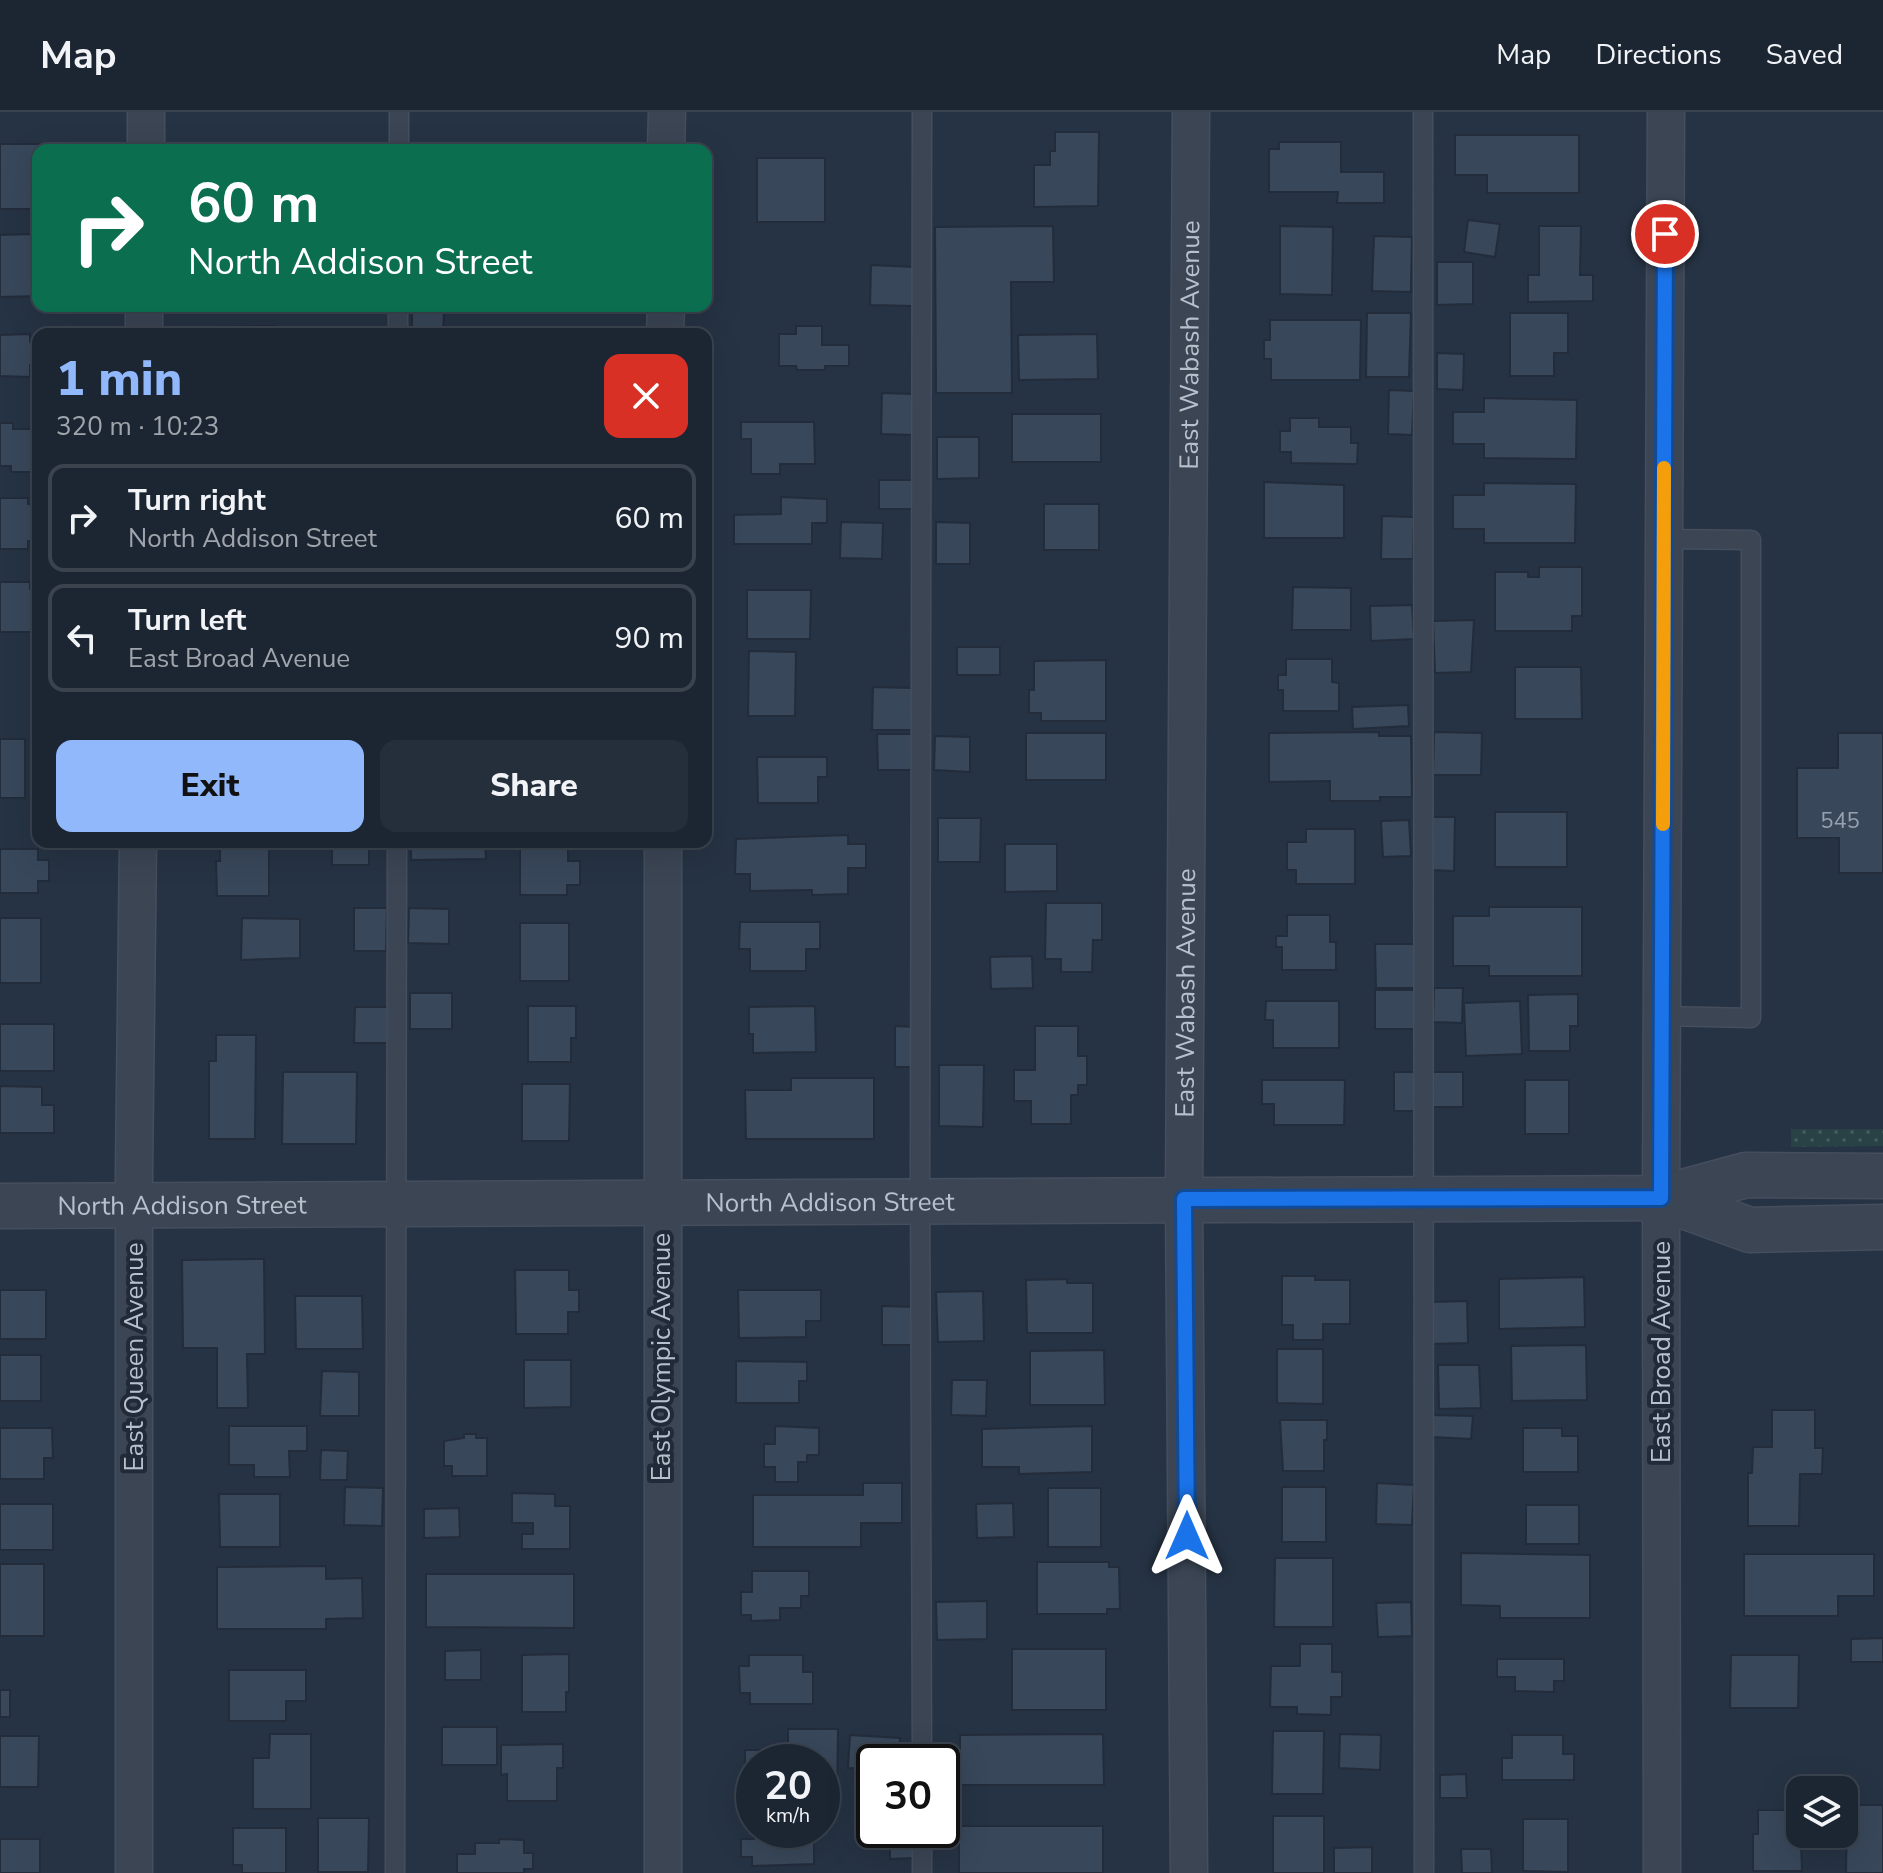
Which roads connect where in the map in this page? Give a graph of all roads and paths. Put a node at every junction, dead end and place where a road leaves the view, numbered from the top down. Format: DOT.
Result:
graph roads {
  1 [pos="146,112"];
  2 [pos="399,112"];
  3 [pos="667,112"];
  4 [pos="922,112"];
  5 [pos="1191,112"];
  6 [pos="1423,112"];
  7 [pos="1666,112"];
  8 [pos="146,144"];
  9 [pos="399,144"];
  10 [pos="666,144"];
  11 [pos="1663,539"];
  12 [pos="138,848"];
  13 [pos="397,848"];
  14 [pos="663,848"];
  15 [pos="1663,1016"];
  16 [pos="1883,1176"];
  17 [pos="1661,1198"];
  18 [pos="1184,1199"];
  19 [pos="1422,1199"];
  20 [pos="920,1201"];
  21 [pos="396,1203"];
  22 [pos="661,1203"];
  23 [pos="0,1206"];
  24 [pos="134,1206"];
  25 [pos="1883,1227"];
  26 [pos="922,1744"];
  27 [pos="922,1848"];
  28 [pos="134,1873"];
  29 [pos="395,1873"];
  30 [pos="663,1873"];
  31 [pos="922,1873"];
  32 [pos="1189,1873"];
  33 [pos="1424,1873"];
  34 [pos="1662,1873"];
  1 -- 8 [label="street"];
  2 -- 9 [label="lane"];
  3 -- 10 [label="street"];
  4 -- 20 [label="lane"];
  5 -- 18 [label="street, East Wabash Avenue"];
  6 -- 19 [label="lane"];
  7 -- 11 [label="street, East Broad Avenue"];
  11 -- 15 [label="street, East Broad Avenue"];
  11 -- 15 [label="lane"];
  12 -- 24 [label="street, East Queen Avenue"];
  13 -- 21 [label="lane"];
  14 -- 22 [label="street, East Olympic Avenue"];
  15 -- 17 [label="street, East Broad Avenue"];
  16 -- 17 [label="street, North Addison Street"];
  17 -- 19 [label="street, North Addison Street"];
  17 -- 25 [label="street, North Addison Street"];
  17 -- 34 [label="street, East Broad Avenue"];
  18 -- 19 [label="street, North Addison Street"];
  18 -- 20 [label="street, North Addison Street"];
  18 -- 32 [label="street, East Wabash Avenue"];
  19 -- 33 [label="lane"];
  20 -- 22 [label="street, North Addison Street"];
  20 -- 26 [label="lane"];
  21 -- 22 [label="street, North Addison Street"];
  21 -- 24 [label="street, North Addison Street"];
  21 -- 29 [label="lane"];
  22 -- 30 [label="street, East Olympic Avenue"];
  23 -- 24 [label="street, North Addison Street"];
  24 -- 28 [label="street, East Queen Avenue"];
  27 -- 31 [label="lane"];
}
